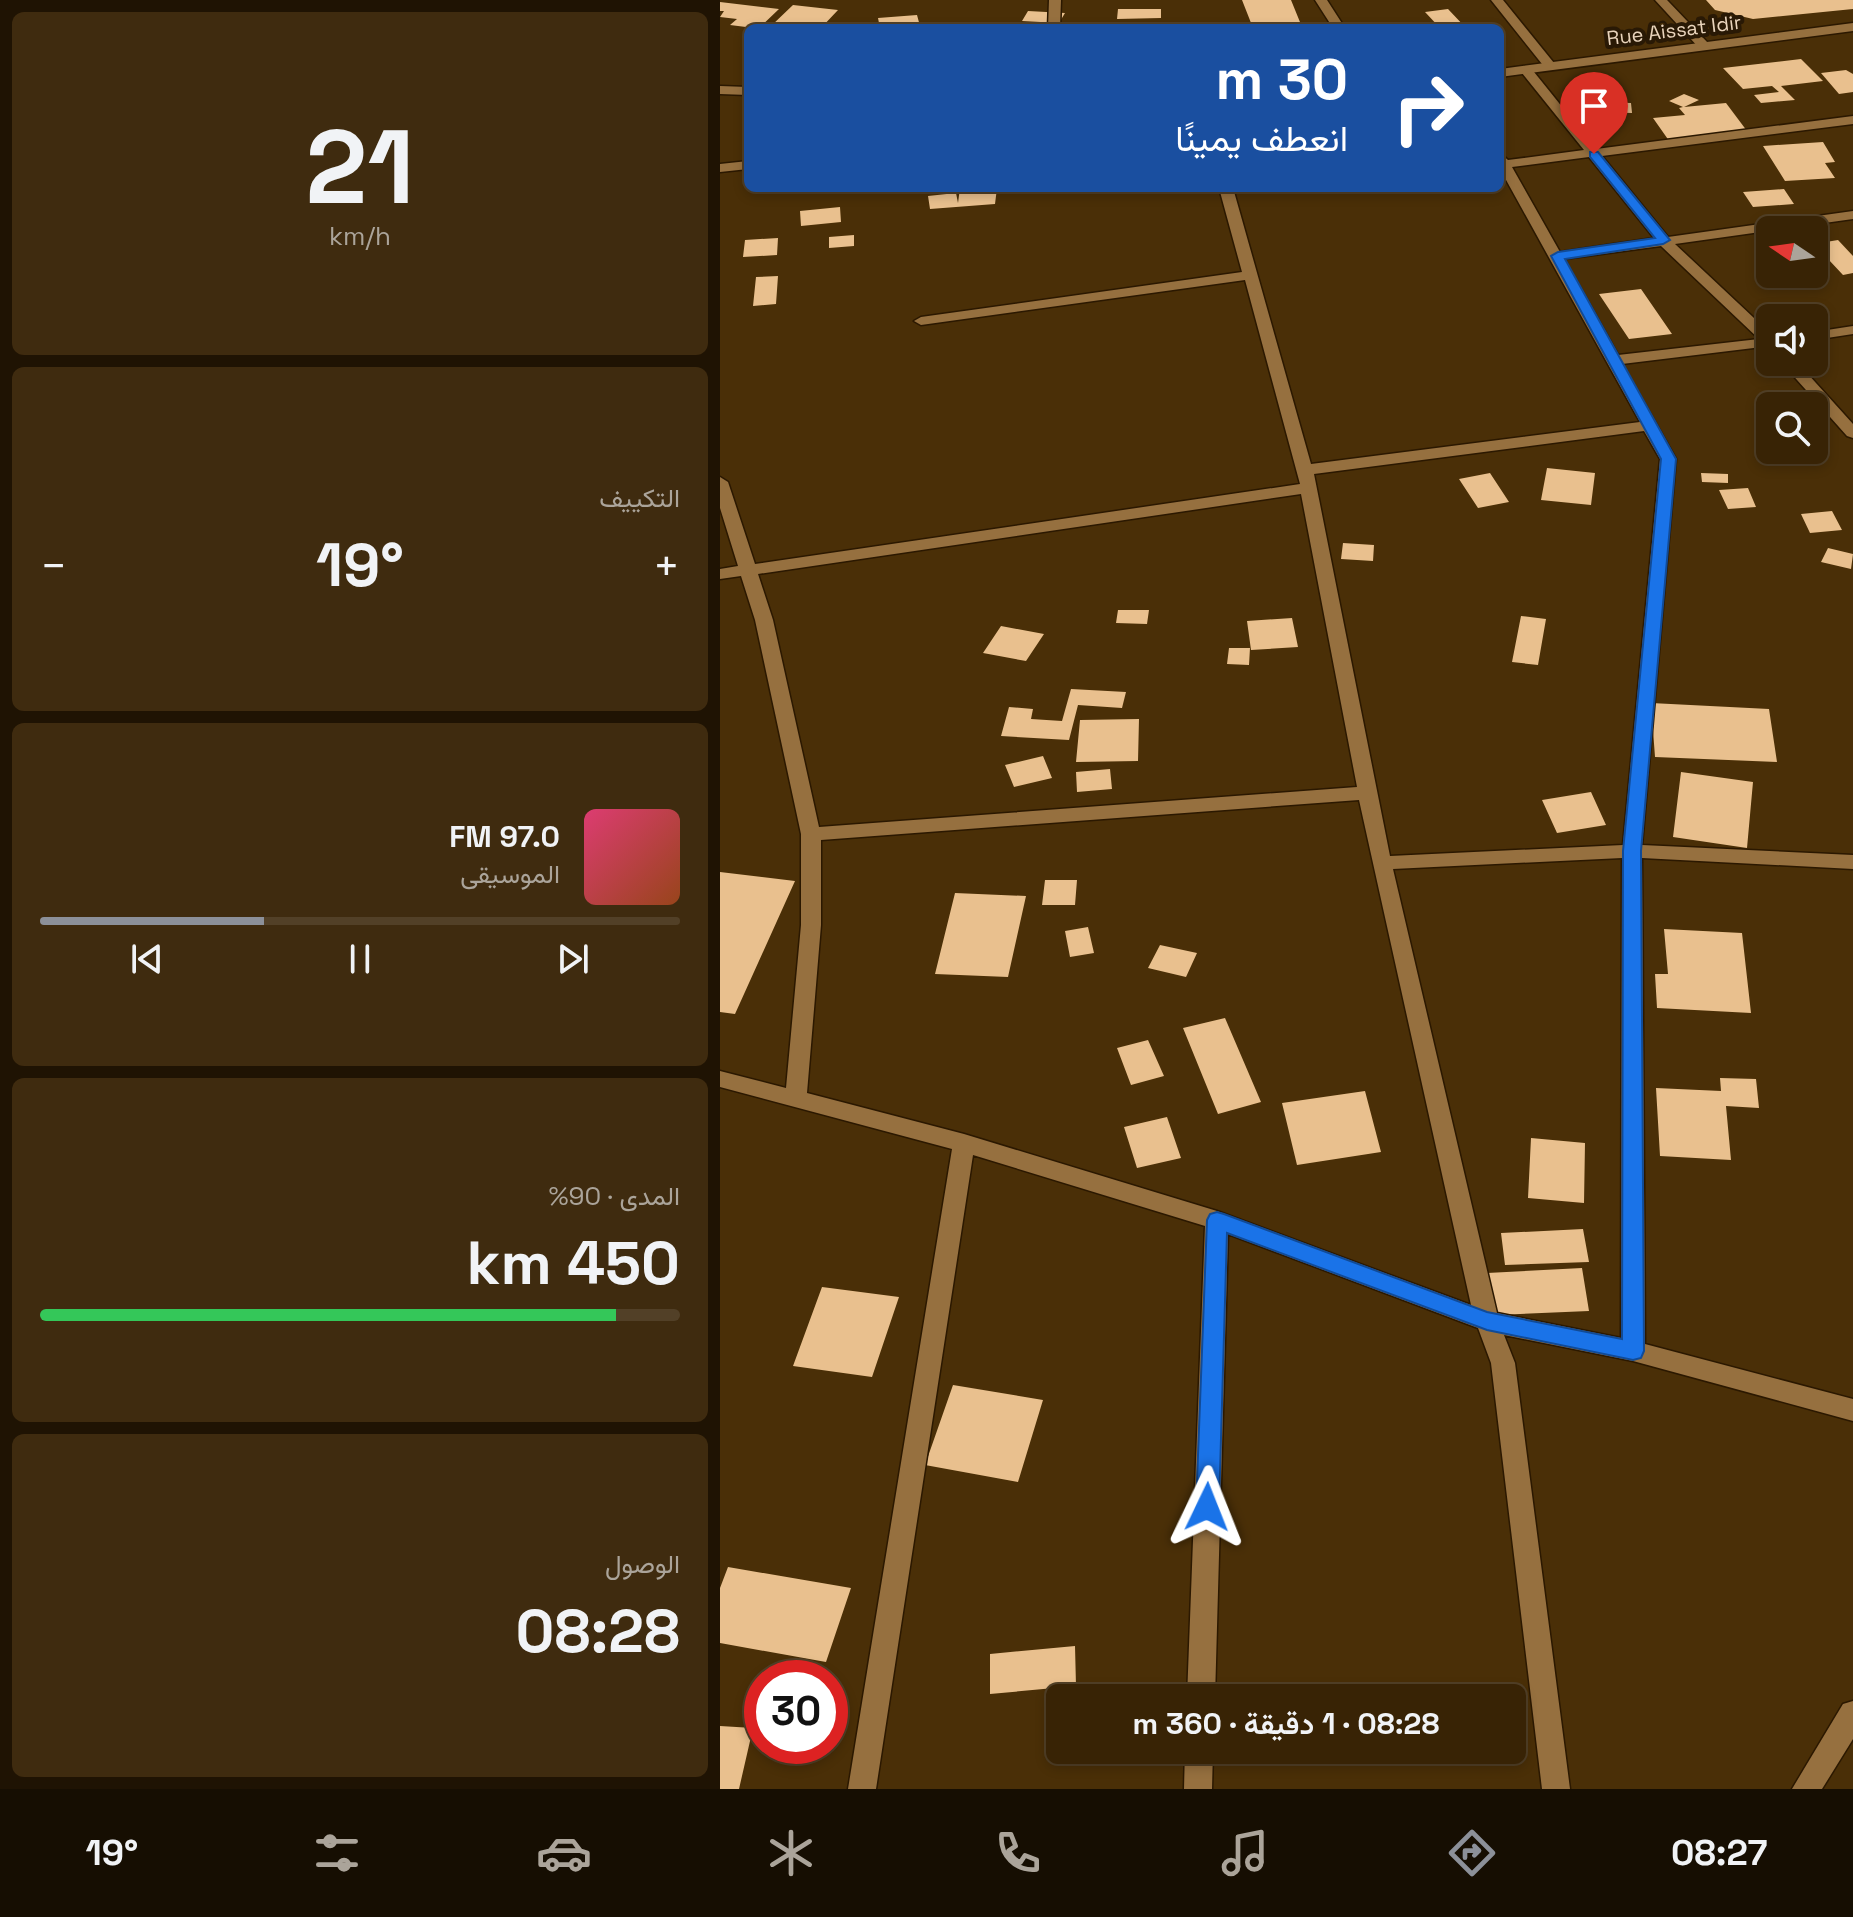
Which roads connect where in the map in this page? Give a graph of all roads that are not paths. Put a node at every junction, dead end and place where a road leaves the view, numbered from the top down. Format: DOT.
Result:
graph roads {
  1 [pos="1055,0"];
  2 [pos="1321,0"];
  3 [pos="1497,0"];
  4 [pos="1661,0"];
  5 [pos="1054,24"];
  6 [pos="1336,24"];
  7 [pos="1853,27"];
  8 [pos="1704,46"];
  9 [pos="1550,66"];
  10 [pos="1526,70"];
  11 [pos="1504,73"];
  12 [pos="720,90"];
  13 [pos="744,91"];
  14 [pos="1853,120"];
  15 [pos="1594,154"];
  16 [pos="1504,160"];
  17 [pos="1504,162"];
  18 [pos="744,165"];
  19 [pos="720,168"];
  20 [pos="1227,192"];
  21 [pos="1853,215"];
  22 [pos="1663,240"];
  23 [pos="1558,256"];
  24 [pos="1251,275"];
  25 [pos="921,321"];
  26 [pos="1756,329"];
  27 [pos="1853,330"];
  28 [pos="1828,334"];
  29 [pos="1756,344"];
  30 [pos="1614,360"];
  31 [pos="1802,376"];
  32 [pos="1651,425"];
  33 [pos="1853,433"];
  34 [pos="1306,479"];
  35 [pos="720,482"];
  36 [pos="746,569"];
  37 [pos="720,574"];
  38 [pos="1367,793"];
  39 [pos="811,834"];
  40 [pos="1632,851"];
  41 [pos="1853,862"];
  42 [pos="1381,863"];
  43 [pos="720,1079"];
  44 [pos="796,1099"];
  45 [pos="964,1143"];
  46 [pos="1217,1220"];
  47 [pos="1487,1321"];
  48 [pos="1633,1351"];
  49 [pos="1853,1410"];
  50 [pos="1201,1684"];
  51 [pos="1853,1714"];
  52 [pos="1199,1764"];
  53 [pos="862,1789"];
  54 [pos="1198,1789"];
  55 [pos="1556,1789"];
  56 [pos="1806,1789"];
  1 -- 5 [label="street"];
  2 -- 6 [label="street"];
  3 -- 9 [label="street"];
  4 -- 8 [label="street"];
  7 -- 8 [label="street, Rue Aissat Idir"];
  8 -- 9 [label="street, Rue Aissat Idir"];
  9 -- 10 [label="street, Rue Aissat Idir"];
  10 -- 11 [label="street, Rue Aissat Idir"];
  10 -- 15 [label="street"];
  12 -- 13 [label="street"];
  14 -- 15 [label="street"];
  15 -- 16 [label="street"];
  15 -- 22 [label="street"];
  17 -- 23 [label="street"];
  18 -- 19 [label="street"];
  20 -- 24 [label="street"];
  21 -- 22 [label="street"];
  22 -- 23 [label="street"];
  22 -- 26 [label="street"];
  23 -- 30 [label="street"];
  24 -- 25 [label="street"];
  24 -- 34 [label="street"];
  27 -- 28 [label="street"];
  29 -- 30 [label="street"];
  30 -- 32 [label="street"];
  31 -- 33 [label="street"];
  32 -- 34 [label="street"];
  32 -- 40 [label="street"];
  34 -- 36 [label="street"];
  34 -- 38 [label="street"];
  35 -- 36 [label="street"];
  36 -- 37 [label="street"];
  36 -- 39 [label="street"];
  38 -- 39 [label="street"];
  38 -- 42 [label="street"];
  39 -- 44 [label="street"];
  40 -- 41 [label="street"];
  40 -- 42 [label="street"];
  40 -- 48 [label="street"];
  42 -- 47 [label="street"];
  43 -- 44 [label="street"];
  44 -- 45 [label="street"];
  45 -- 46 [label="street"];
  45 -- 53 [label="street"];
  46 -- 47 [label="street"];
  46 -- 50 [label="street"];
  47 -- 48 [label="street"];
  47 -- 55 [label="street"];
  48 -- 49 [label="street"];
  51 -- 56 [label="street"];
  52 -- 54 [label="street"];
}
